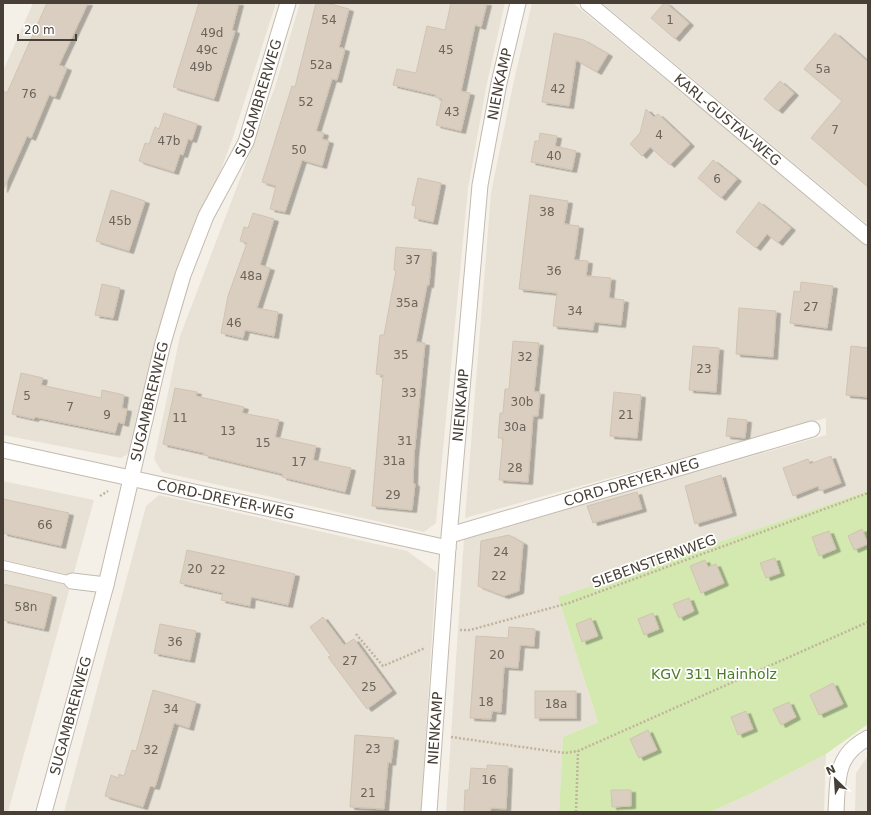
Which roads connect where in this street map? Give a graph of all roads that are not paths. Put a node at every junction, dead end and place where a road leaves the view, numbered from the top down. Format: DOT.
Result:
graph roads {
  1 [pos="288,3"];
  2 [pos="518,3"];
  3 [pos="588,3"];
  4 [pos="868,237"];
  5 [pos="812,429"];
  6 [pos="3,450"];
  7 [pos="131,478"];
  8 [pos="449,542"];
  9 [pos="3,565"];
  10 [pos="72,581"];
  11 [pos="106,585"];
  12 [pos="868,738"];
  13 [pos="44,812"];
  14 [pos="429,812"];
  15 [pos="836,812"];
  1 -- 7 [label="street, SUGAMBRERWEG"];
  2 -- 8 [label="street, NIENKAMP"];
  3 -- 4 [label="street, KARL-GUSTAV-WEG"];
  5 -- 8 [label="street, CORD-DREYER-WEG"];
  6 -- 7 [label="street, CORD-DREYER-WEG"];
  7 -- 8 [label="street, CORD-DREYER-WEG"];
  7 -- 11 [label="street, SUGAMBRERWEG"];
  8 -- 14 [label="street, NIENKAMP"];
  9 -- 10 [label="lane"];
  10 -- 11 [label="street"];
  11 -- 13 [label="street, SUGAMBRERWEG"];
  12 -- 15 [label="street"];
}
